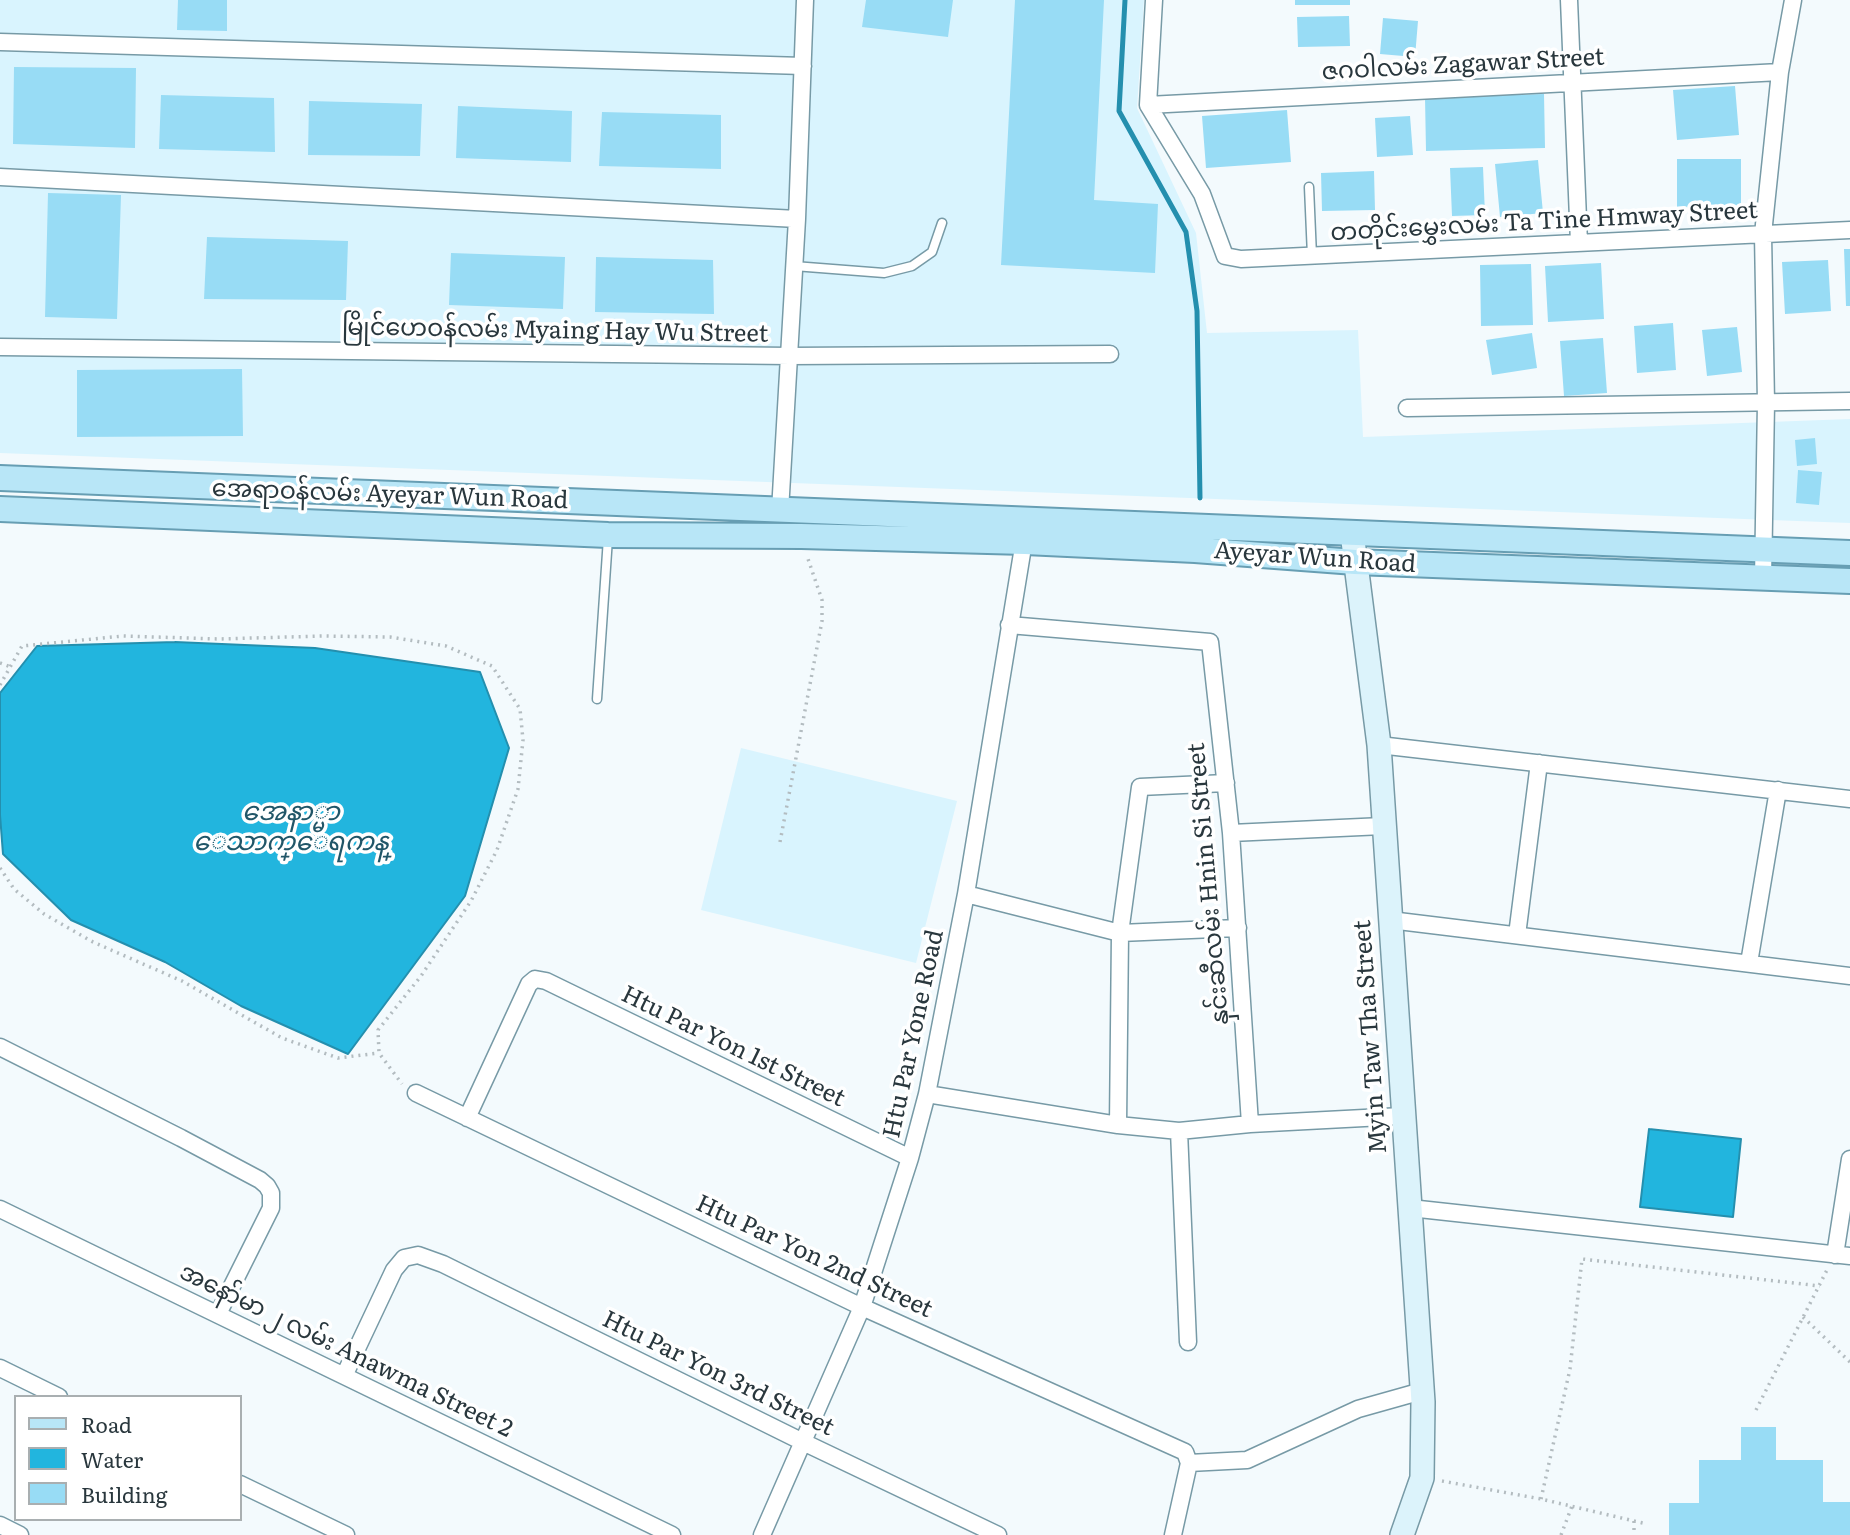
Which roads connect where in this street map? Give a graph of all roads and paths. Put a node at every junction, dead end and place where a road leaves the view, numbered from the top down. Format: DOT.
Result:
graph roads {
  1 [pos="805,0"];
  2 [pos="1154,0"];
  3 [pos="1569,0"];
  4 [pos="1793,0"];
  5 [pos="0,42"];
  6 [pos="803,66"];
  7 [pos="1780,72"];
  8 [pos="1573,81"];
  9 [pos="1148,105"];
  10 [pos="0,177"];
  11 [pos="1310,187"];
  12 [pos="797,219"];
  13 [pos="942,223"];
  14 [pos="1850,230"];
  15 [pos="1763,234"];
  16 [pos="1579,243"];
  17 [pos="1312,256"];
  18 [pos="794,266"];
  19 [pos="0,347"];
  20 [pos="1110,355"];
  21 [pos="789,356"];
  22 [pos="1850,401"];
  23 [pos="1766,403"];
  24 [pos="1407,408"];
  25 [pos="0,478"];
  26 [pos="0,509"];
  27 [pos="780,511"];
  28 [pos="1025,530"];
  29 [pos="1352,533"];
  30 [pos="608,535"];
  31 [pos="790,537"];
  32 [pos="1764,549"];
  33 [pos="1850,553"];
  34 [pos="1355,562"];
  35 [pos="1763,578"];
  36 [pos="1850,581"];
  37 [pos="1009,625"];
  38 [pos="0,663"];
  39 [pos="11,667"];
  40 [pos="0,685"];
  41 [pos="597,699"];
  42 [pos="1379,745"];
  43 [pos="1539,763"];
  44 [pos="1226,783"];
  45 [pos="1778,790"];
  46 [pos="1850,799"];
  47 [pos="1383,825"];
  48 [pos="1231,833"];
  49 [pos="780,842"];
  50 [pos="0,867"];
  51 [pos="966,894"];
  52 [pos="1390,920"];
  53 [pos="1238,928"];
  54 [pos="1120,933"];
  55 [pos="1517,935"];
  56 [pos="1749,963"];
  57 [pos="1850,976"];
  58 [pos="0,1047"];
  59 [pos="379,1053"];
  60 [pos="416,1093"];
  61 [pos="927,1094"];
  62 [pos="1402,1116"];
  63 [pos="467,1118"];
  64 [pos="1250,1124"];
  65 [pos="1118,1125"];
  66 [pos="1179,1131"];
  67 [pos="910,1158"];
  68 [pos="1850,1159"];
  69 [pos="1410,1208"];
  70 [pos="0,1209"];
  71 [pos="1842,1255"];
  72 [pos="1820,1286"];
  73 [pos="862,1307"];
  74 [pos="218,1314"];
  75 [pos="1803,1317"];
  76 [pos="1188,1342"];
  77 [pos="1850,1362"];
  78 [pos="0,1368"];
  79 [pos="344,1376"];
  80 [pos="1422,1391"];
  81 [pos="55,1395"];
  82 [pos="1756,1410"];
  83 [pos="803,1442"];
  84 [pos="1189,1463"];
  85 [pos="1422,1478"];
  86 [pos="242,1485"];
  87 [pos="1541,1499"];
  88 [pos="1572,1506"];
  89 [pos="1634,1521"];
  90 [pos="1647,1524"];
  91 [pos="0,1525"];
  92 [pos="20,1535"];
  93 [pos="346,1535"];
  94 [pos="672,1535"];
  95 [pos="762,1535"];
  96 [pos="998,1535"];
  97 [pos="1173,1535"];
  98 [pos="1402,1535"];
  99 [pos="1561,1535"];
  100 [pos="1634,1535"];
  1 -- 6 [label="street"];
  2 -- 9 [label="street"];
  3 -- 8 [label="street"];
  4 -- 7 [label="street"];
  5 -- 6 [label="street"];
  6 -- 12 [label="street"];
  7 -- 8 [label="street, ဇဂဝါလမ်း Zagawar Street"];
  7 -- 15 [label="street"];
  8 -- 9 [label="street, ဇဂဝါလမ်း Zagawar Street"];
  8 -- 16 [label="street"];
  9 -- 17 [label="street, တတိုင်းမွှေးလမ်း Ta Tine Hmway Street"];
  10 -- 12 [label="street"];
  11 -- 17 [label="lane"];
  12 -- 18 [label="street"];
  13 -- 18 [label="lane"];
  14 -- 15 [label="street, တတိုင်းမွှေးလမ်း Ta Tine Hmway Street"];
  15 -- 16 [label="street, တတိုင်းမွှေးလမ်း Ta Tine Hmway Street"];
  15 -- 23 [label="street"];
  16 -- 17 [label="street, တတိုင်းမွှေးလမ်း Ta Tine Hmway Street"];
  18 -- 21 [label="street"];
  19 -- 21 [label="street, မြိုင်ဟေဝန်လမ်း Myaing Hay Wu Street"];
  20 -- 21 [label="street, မြိုင်ဟေဝန်လမ်း Myaing Hay Wu Street"];
  21 -- 27 [label="street"];
  22 -- 23 [label="street"];
  23 -- 24 [label="street"];
  23 -- 32 [label="street"];
  25 -- 27 [label="main road, အေရာဝန်လမ်း Ayeyar Wun Road"];
  26 -- 30 [label="main road, အေရာဝန်လမ်း Ayeyar Wun Road"];
  27 -- 28 [label="main road, Ayeyar Wun Road"];
  28 -- 29 [label="main road, Ayeyar Wun Road"];
  28 -- 31 [label="main road, Ayeyar Wun Road"];
  28 -- 34 [label="main road, Ayeyar Wun Road"];
  28 -- 37 [label="street, Htu Par Yone Road"];
  29 -- 32 [label="main road, Ayeyar Wun Road"];
  29 -- 34 [label="main road, Myin Taw Tha Street"];
  30 -- 31 [label="main road, အေရာဝန်လမ်း Ayeyar Wun Road"];
  30 -- 41 [label="lane"];
  31 -- 49 [label="path"];
  32 -- 33 [label="main road, Ayeyar Wun Road"];
  32 -- 35 [label="street"];
  34 -- 35 [label="main road, Ayeyar Wun Road"];
  34 -- 42 [label="main road, Myin Taw Tha Street"];
  35 -- 36 [label="main road, Ayeyar Wun Road"];
  37 -- 44 [label="street, နှင်းဆီလမ်း Hnin Si Street"];
  37 -- 51 [label="street, Htu Par Yone Road"];
  38 -- 39 [label="path"];
  39 -- 40 [label="path"];
  39 -- 59 [label="path"];
  42 -- 43 [label="street"];
  42 -- 47 [label="main road, Myin Taw Tha Street"];
  43 -- 45 [label="street"];
  43 -- 55 [label="street"];
  44 -- 48 [label="street, နှင်းဆီလမ်း Hnin Si Street"];
  44 -- 54 [label="street"];
  45 -- 46 [label="street"];
  45 -- 56 [label="street"];
  47 -- 48 [label="street"];
  47 -- 52 [label="main road, Myin Taw Tha Street"];
  48 -- 53 [label="street, နှင်းဆီလမ်း Hnin Si Street"];
  50 -- 59 [label="path"];
  51 -- 54 [label="street"];
  51 -- 61 [label="street, Htu Par Yone Road"];
  52 -- 55 [label="street"];
  52 -- 62 [label="main road, Myin Taw Tha Street"];
  53 -- 54 [label="street"];
  53 -- 64 [label="street, နှင်းဆီလမ်း Hnin Si Street"];
  54 -- 65 [label="street"];
  55 -- 56 [label="street"];
  56 -- 57 [label="street"];
  58 -- 74 [label="street"];
  59 -- 60 [label="path"];
  60 -- 63 [label="street, Htu Par Yon 2nd Street"];
  61 -- 65 [label="street"];
  61 -- 67 [label="street, Htu Par Yone Road"];
  62 -- 64 [label="street"];
  62 -- 69 [label="main road, Myin Taw Tha Street"];
  63 -- 67 [label="street, Htu Par Yon 1st Street"];
  63 -- 73 [label="street, Htu Par Yon 2nd Street"];
  64 -- 66 [label="street"];
  65 -- 66 [label="street"];
  66 -- 76 [label="street"];
  67 -- 73 [label="street, Htu Par Yone Road"];
  68 -- 71 [label="street"];
  69 -- 71 [label="street"];
  69 -- 80 [label="main road, Myin Taw Tha Street"];
  70 -- 74 [label="street, အနော်မာ ၂ လမ်း Anawma Street 2"];
  71 -- 72 [label="path"];
  72 -- 75 [label="path"];
  72 -- 87 [label="path"];
  73 -- 83 [label="street, Htu Par Yone Road"];
  73 -- 84 [label="street, Htu Par Yon 2nd Street"];
  74 -- 79 [label="street, အနော်မာ ၂ လမ်း Anawma Street 2"];
  75 -- 77 [label="path"];
  75 -- 82 [label="path"];
  78 -- 81 [label="street"];
  79 -- 83 [label="street, Htu Par Yon 3rd Street"];
  79 -- 94 [label="street, အနော်မာ ၂ လမ်း Anawma Street 2"];
  80 -- 84 [label="street"];
  80 -- 85 [label="main road, Myin Taw Tha Street"];
  83 -- 95 [label="street, Htu Par Yone Road"];
  83 -- 96 [label="street, Htu Par Yon 3rd Street"];
  84 -- 97 [label="street"];
  85 -- 87 [label="path"];
  85 -- 98 [label="main road, Myin Taw Tha Street"];
  86 -- 93 [label="street"];
  87 -- 88 [label="path"];
  88 -- 89 [label="path"];
  88 -- 99 [label="path"];
  89 -- 90 [label="path"];
  89 -- 100 [label="path"];
  91 -- 92 [label="street"];
}
